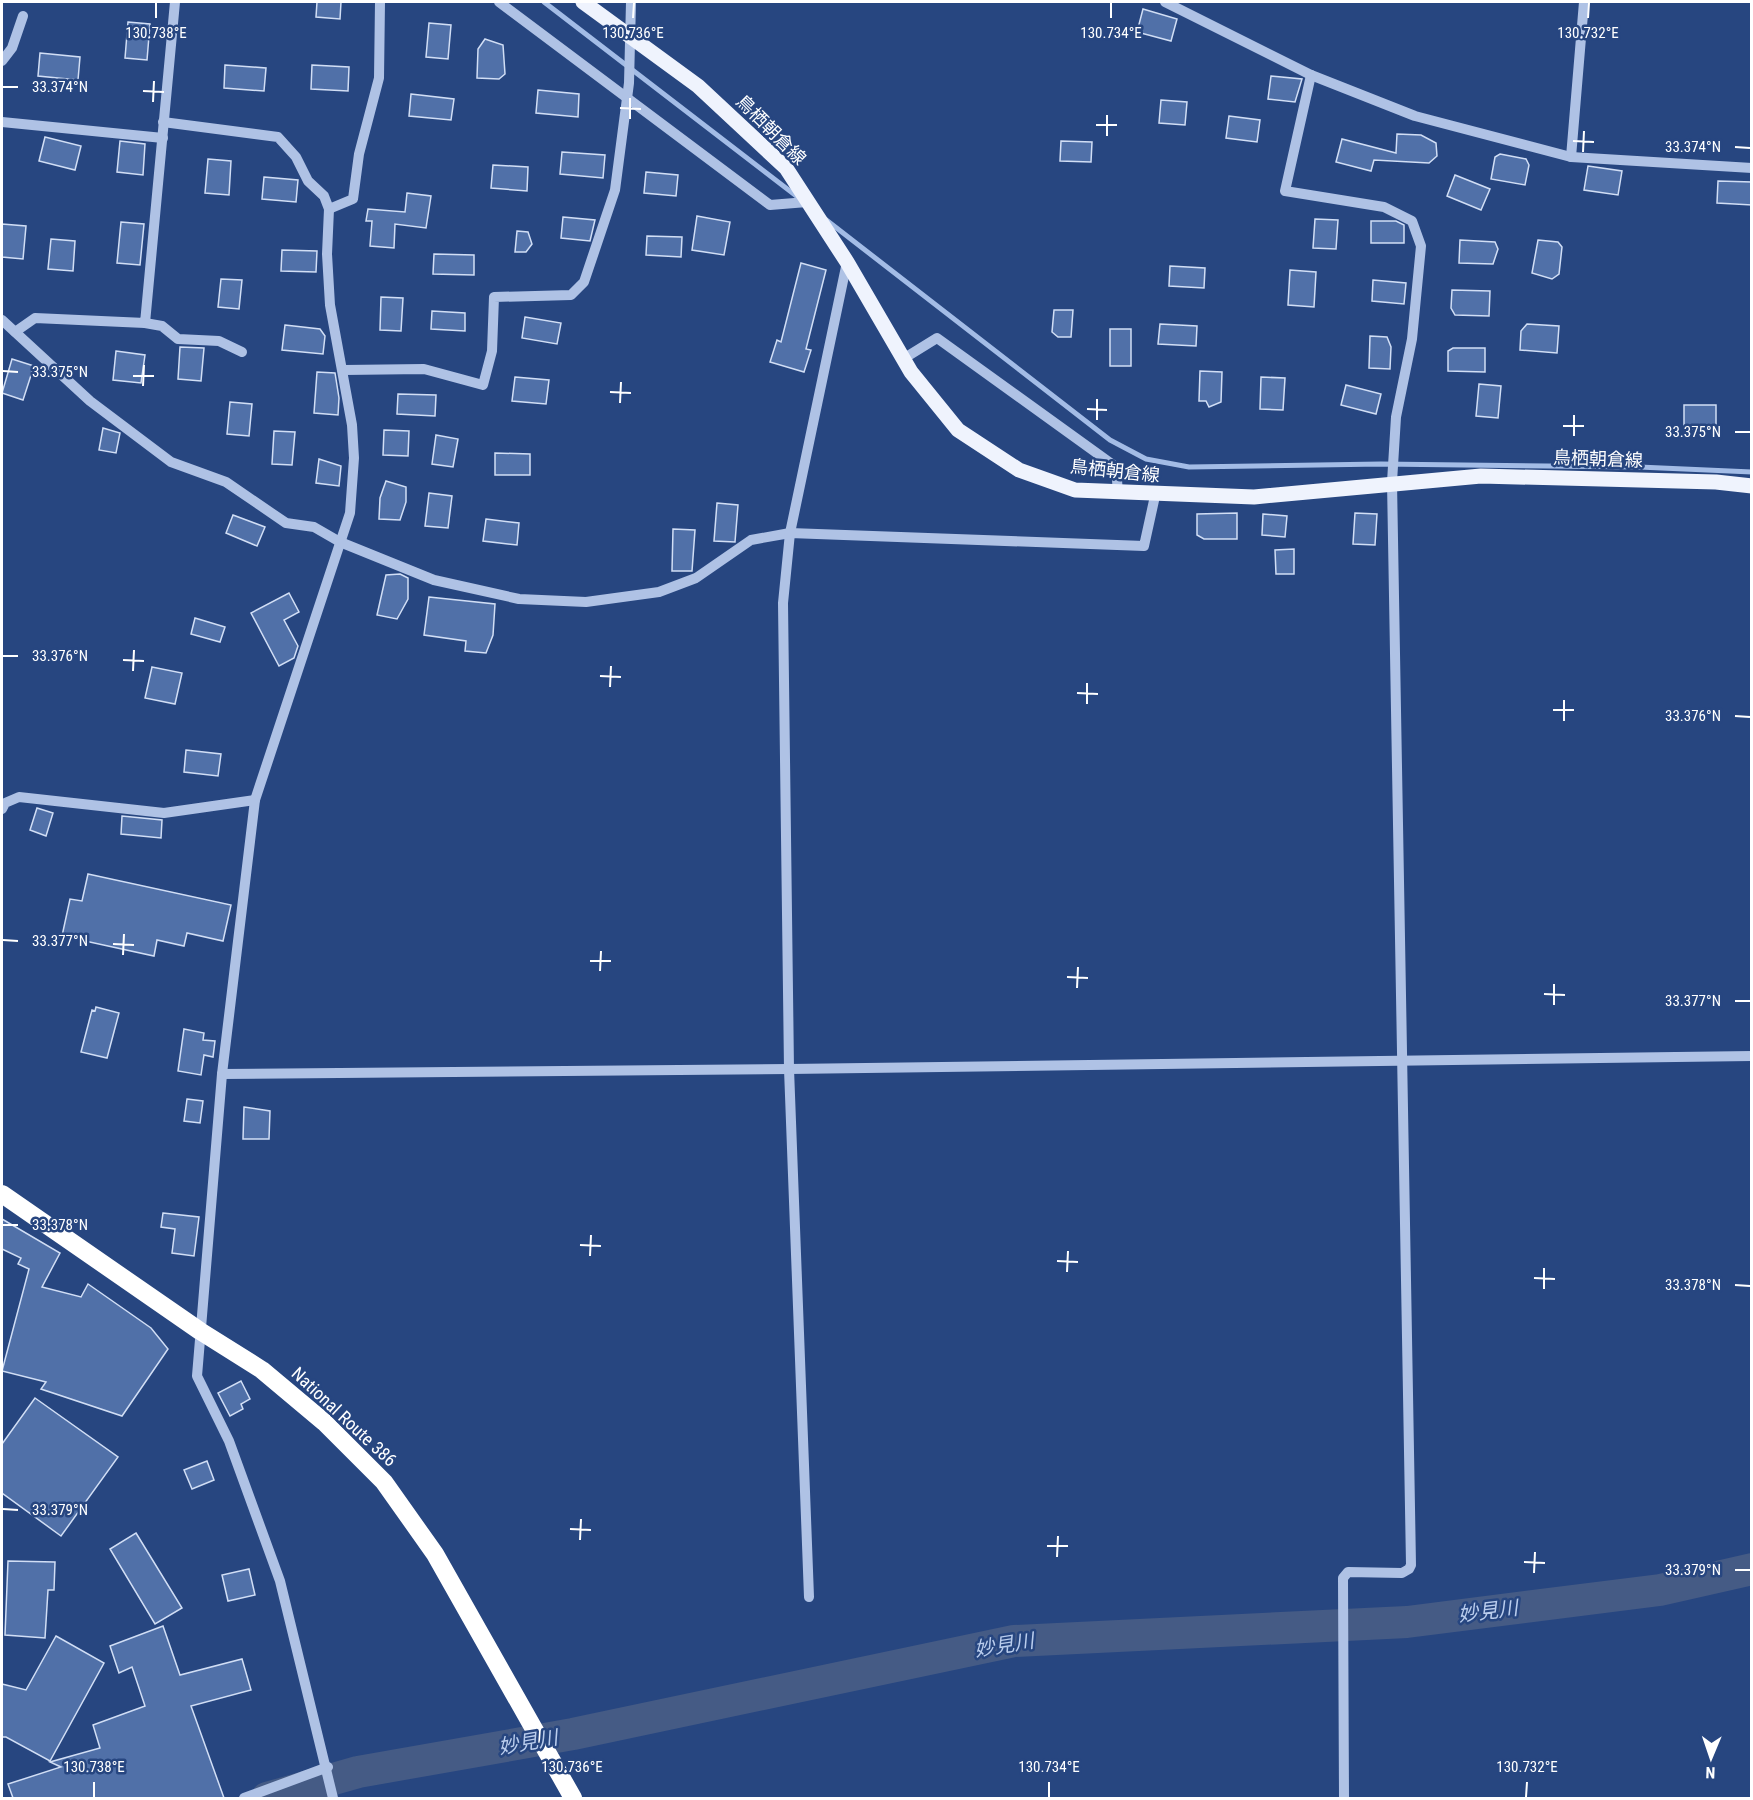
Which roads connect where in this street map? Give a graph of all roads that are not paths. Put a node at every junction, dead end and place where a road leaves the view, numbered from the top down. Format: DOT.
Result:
graph roads {
  1 [pos="175,2"];
  2 [pos="380,2"];
  3 [pos="499,2"];
  4 [pos="583,2"];
  5 [pos="630,2"];
  6 [pos="1165,2"];
  7 [pos="1584,2"];
  8 [pos="23,16"];
  9 [pos="631,36"];
  10 [pos="2,61"];
  11 [pos="1311,75"];
  12 [pos="627,98"];
  13 [pos="2,122"];
  14 [pos="163,122"];
  15 [pos="163,138"];
  16 [pos="1571,157"];
  17 [pos="1752,168"];
  18 [pos="807,202"];
  19 [pos="329,209"];
  20 [pos="847,262"];
  21 [pos="2,320"];
  22 [pos="145,323"];
  23 [pos="15,332"];
  24 [pos="242,351"];
  25 [pos="903,359"];
  26 [pos="344,370"];
  27 [pos="1392,482"];
  28 [pos="1752,486"];
  29 [pos="1118,493"];
  30 [pos="1155,495"];
  31 [pos="790,533"];
  32 [pos="340,542"];
  33 [pos="255,800"];
  34 [pos="2,808"];
  35 [pos="1752,1056"];
  36 [pos="1400,1060"];
  37 [pos="789,1070"];
  38 [pos="222,1074"];
  39 [pos="2,1194"];
  40 [pos="200,1330"];
  41 [pos="809,1597"];
  42 [pos="328,1767"];
  43 [pos="571,1795"];
  44 [pos="244,1798"];
  45 [pos="333,1798"];
  46 [pos="1344,1798"];
  1 -- 14 [label="street"];
  2 -- 19 [label="street"];
  3 -- 12 [label="street"];
  4 -- 9 [label="main road, 鳥栖朝倉線"];
  5 -- 9 [label="street"];
  6 -- 11 [label="street"];
  7 -- 16 [label="street"];
  8 -- 10 [label="street"];
  9 -- 12 [label="street"];
  9 -- 18 [label="main road, 鳥栖朝倉線"];
  11 -- 16 [label="street"];
  11 -- 27 [label="street"];
  12 -- 18 [label="street"];
  12 -- 26 [label="street"];
  13 -- 15 [label="street"];
  14 -- 15 [label="street"];
  14 -- 19 [label="street"];
  15 -- 22 [label="street"];
  16 -- 17 [label="street"];
  18 -- 20 [label="main road, 鳥栖朝倉線"];
  19 -- 26 [label="street"];
  20 -- 25 [label="main road, 鳥栖朝倉線"];
  20 -- 31 [label="street"];
  21 -- 23 [label="street"];
  22 -- 23 [label="street"];
  22 -- 24 [label="street"];
  23 -- 32 [label="street"];
  25 -- 29 [label="main road, 鳥栖朝倉線"];
  25 -- 29 [label="street"];
  26 -- 32 [label="street"];
  27 -- 28 [label="main road, 鳥栖朝倉線"];
  27 -- 30 [label="main road, 鳥栖朝倉線"];
  27 -- 36 [label="street"];
  29 -- 30 [label="main road, 鳥栖朝倉線"];
  30 -- 31 [label="street"];
  31 -- 32 [label="street"];
  31 -- 37 [label="street"];
  32 -- 33 [label="street"];
  33 -- 34 [label="street"];
  33 -- 38 [label="street"];
  35 -- 36 [label="street"];
  36 -- 37 [label="street"];
  36 -- 46 [label="street"];
  37 -- 38 [label="street"];
  37 -- 41 [label="street"];
  38 -- 40 [label="street"];
  39 -- 40 [label="highway, National Route 386"];
  40 -- 42 [label="street"];
  40 -- 43 [label="highway, National Route 386"];
  42 -- 44 [label="street"];
  42 -- 45 [label="street"];
}
